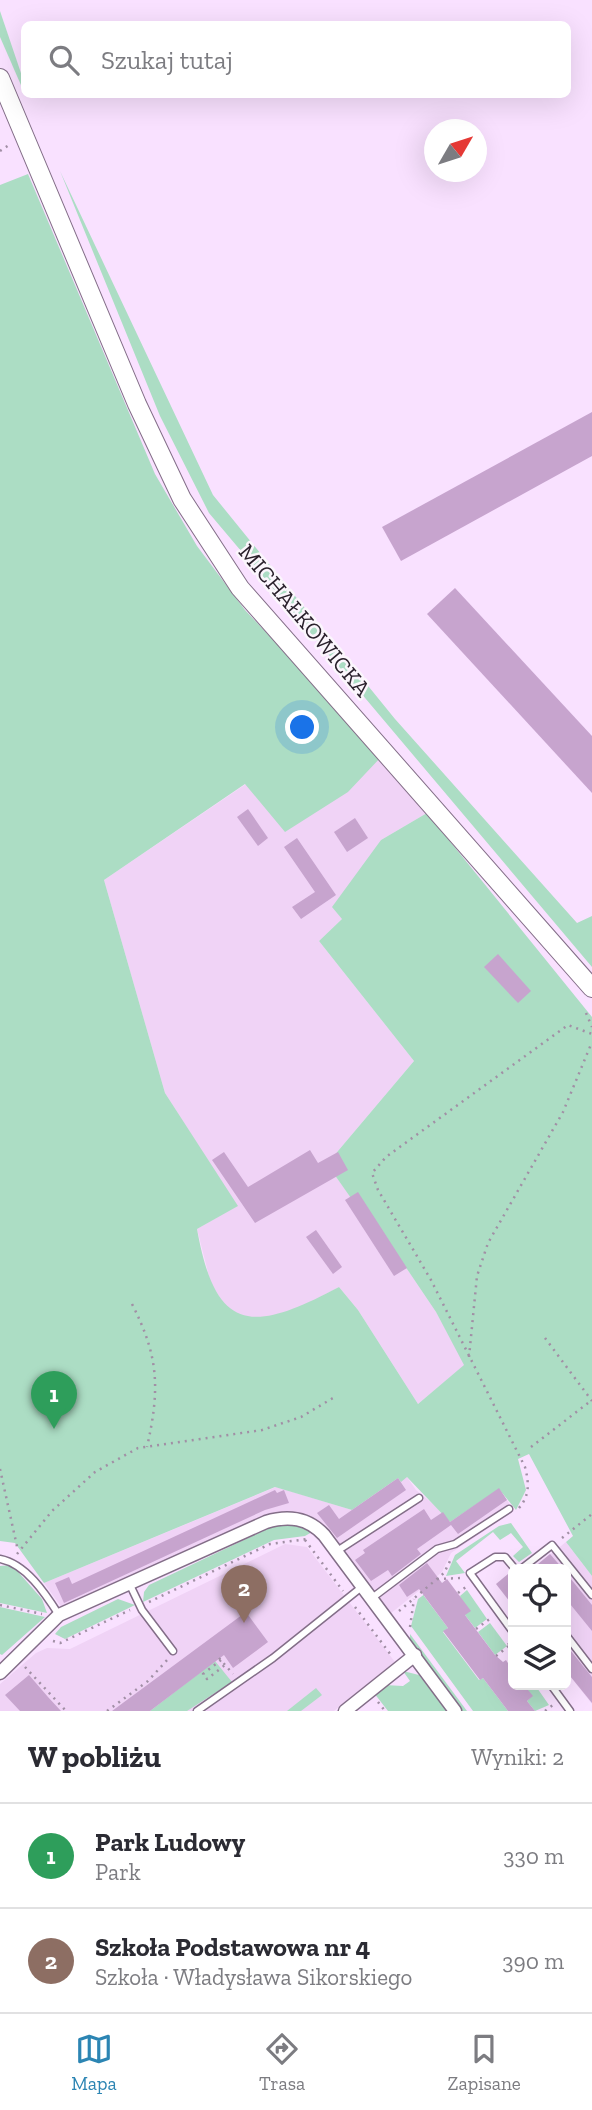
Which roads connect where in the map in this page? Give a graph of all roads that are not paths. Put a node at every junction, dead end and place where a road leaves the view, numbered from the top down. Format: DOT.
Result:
graph roads {
  1 [pos="0,78"];
  2 [pos="591,987"];
  3 [pos="419,1498"];
  4 [pos="509,1508"];
  5 [pos="337,1551"];
  6 [pos="0,1558"];
  7 [pos="511,1564"];
  8 [pos="528,1564"];
  9 [pos="567,1564"];
  10 [pos="571,1569"];
  11 [pos="130,1585"];
  12 [pos="363,1586"];
  13 [pos="592,1595"];
  14 [pos="372,1598"];
  15 [pos="57,1617"];
  16 [pos="508,1626"];
  17 [pos="571,1642"];
  18 [pos="173,1651"];
  19 [pos="412,1652"];
  20 [pos="592,1669"];
  21 [pos="0,1673"];
  22 [pos="555,1690"];
  23 [pos="197,1711"];
  24 [pos="345,1711"];
  25 [pos="455,1711"];
  26 [pos="570,1711"];
  1 -- 2 [label="street, MICHAŁKOWICKA"];
  3 -- 5 [label="lane"];
  4 -- 14 [label="lane"];
  5 -- 11 [label="street"];
  5 -- 12 [label="street"];
  6 -- 15 [label="lane"];
  7 -- 16 [label="lane"];
  8 -- 9 [label="lane"];
  10 -- 13 [label="lane"];
  11 -- 15 [label="street"];
  11 -- 18 [label="lane"];
  12 -- 14 [label="street"];
  12 -- 23 [label="lane"];
  14 -- 19 [label="street"];
  15 -- 21 [label="street"];
  17 -- 20 [label="lane"];
  19 -- 24 [label="street"];
  19 -- 25 [label="street"];
  22 -- 26 [label="lane"];
}
